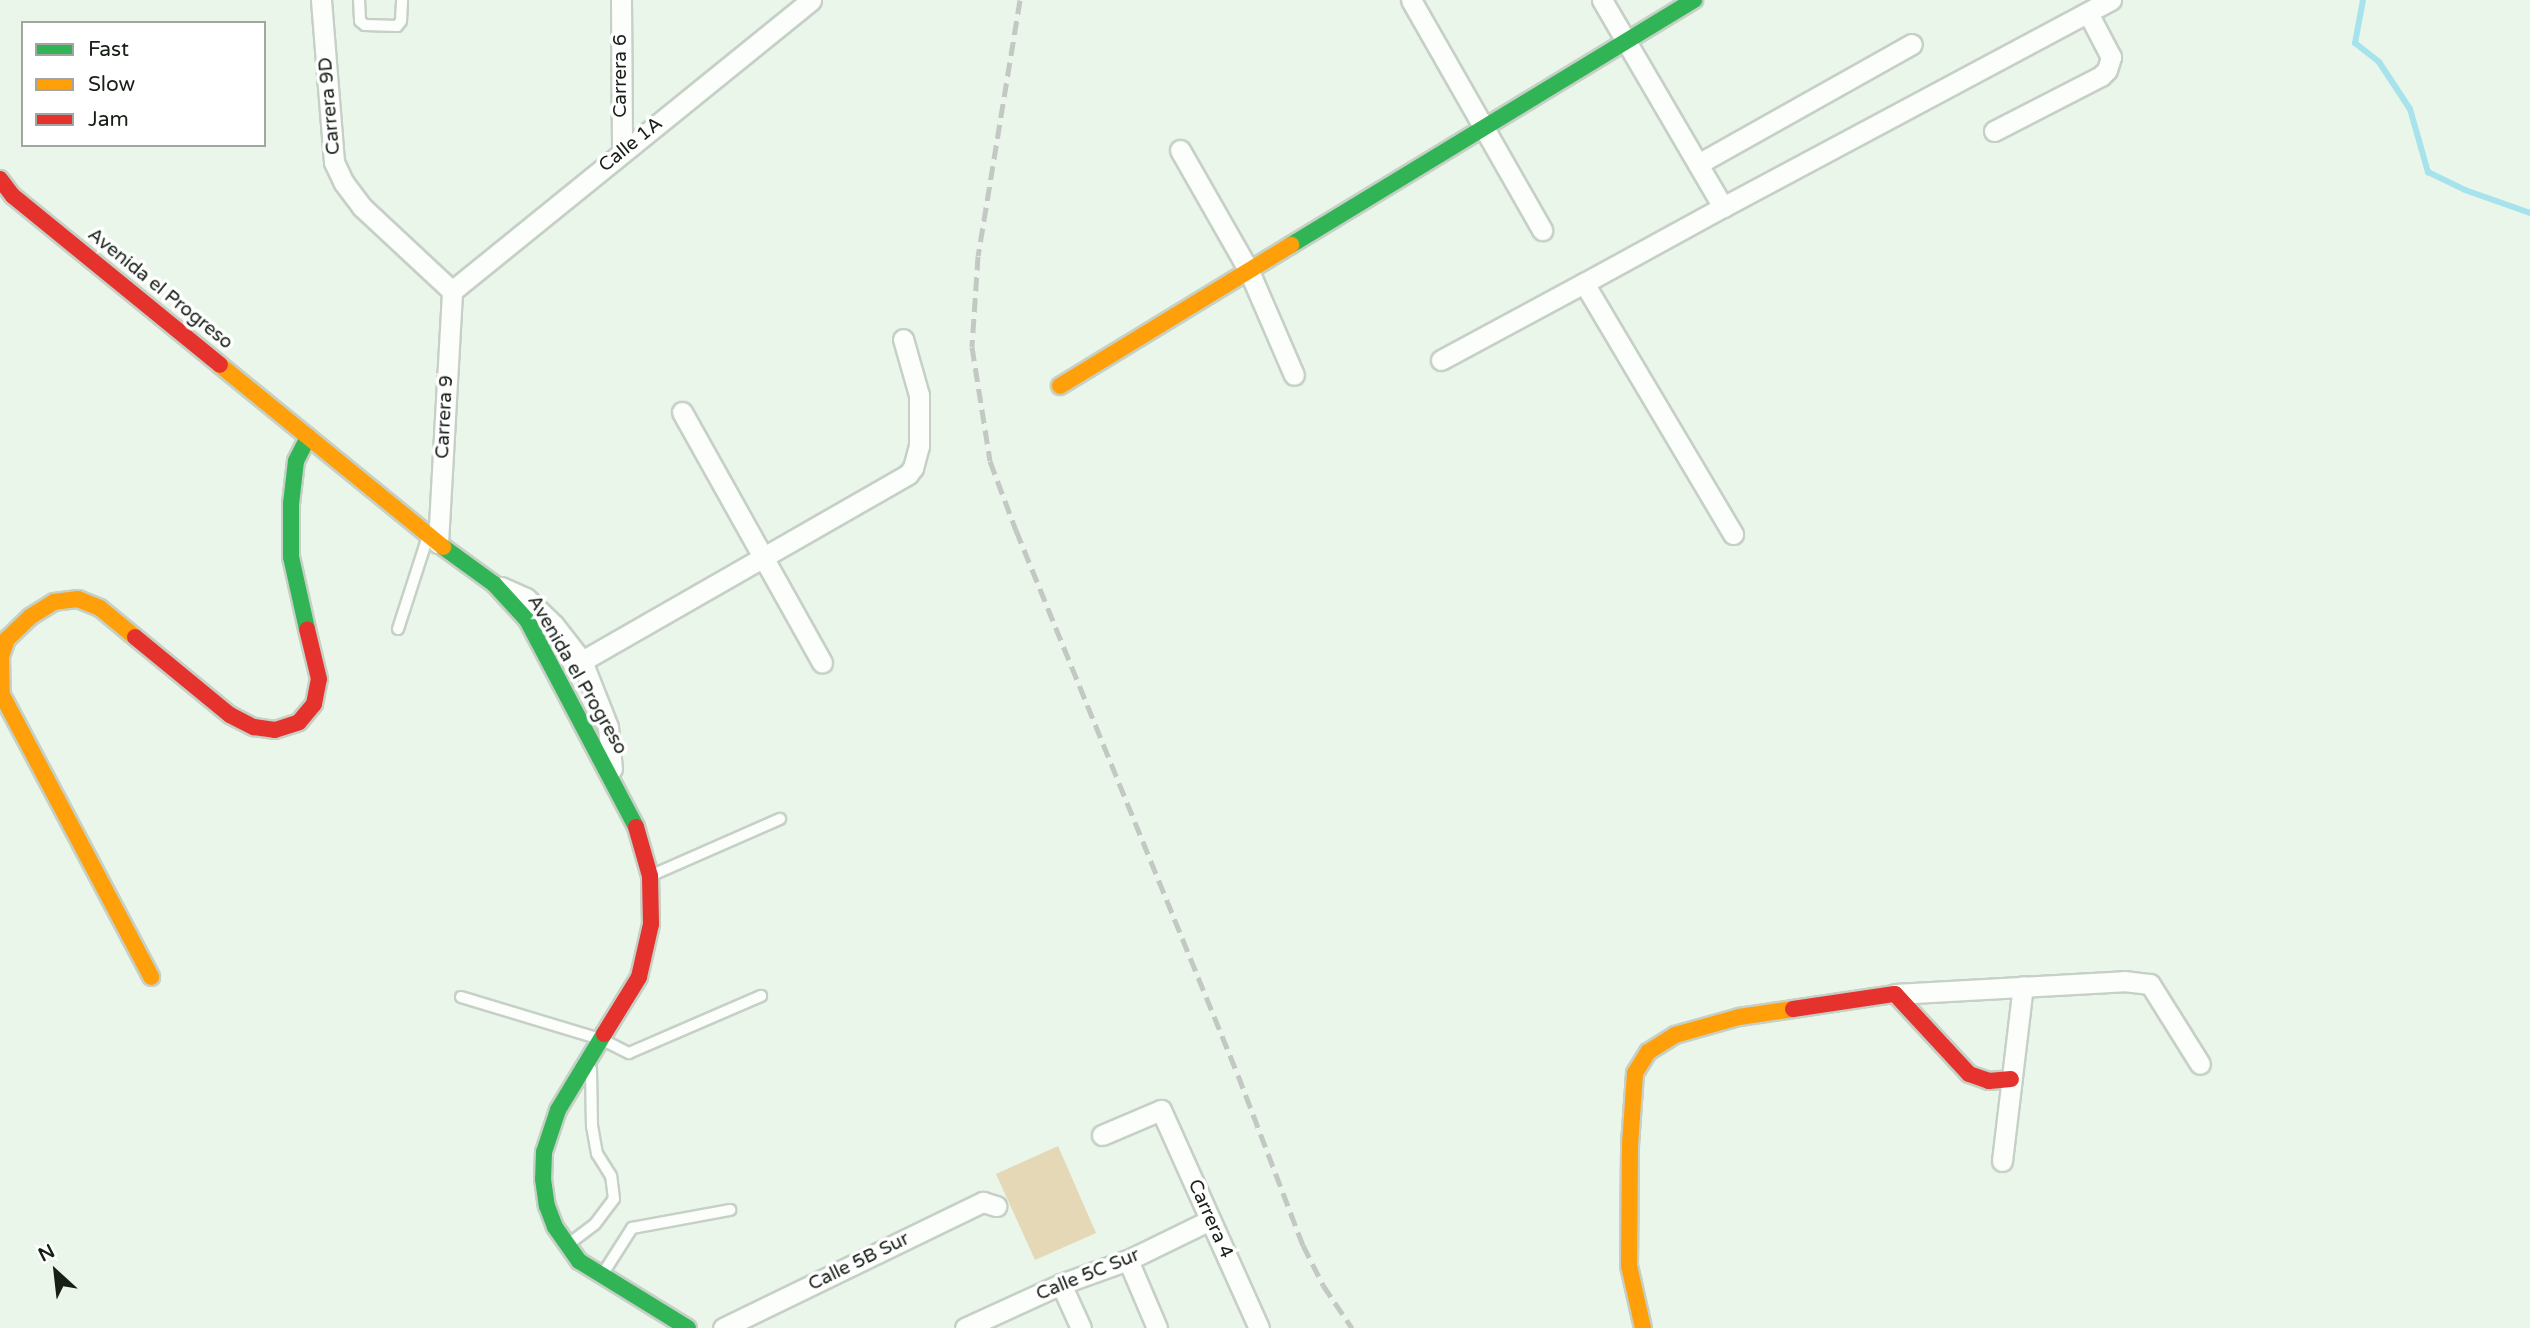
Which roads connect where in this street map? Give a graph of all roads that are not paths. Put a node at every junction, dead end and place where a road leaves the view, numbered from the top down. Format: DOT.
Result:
graph roads {
  1 [pos="321,0"];
  2 [pos="359,0"];
  3 [pos="402,0"];
  4 [pos="621,0"];
  5 [pos="811,0"];
  6 [pos="1411,0"];
  7 [pos="1602,0"];
  8 [pos="1694,0"];
  9 [pos="2111,0"];
  10 [pos="2088,13"];
  11 [pos="1626,42"];
  12 [pos="1912,44"];
  13 [pos="1486,127"];
  14 [pos="1994,131"];
  15 [pos="1180,150"];
  16 [pos="622,151"];
  17 [pos="1698,164"];
  18 [pos="0,179"];
  19 [pos="1723,207"];
  20 [pos="1542,230"];
  21 [pos="1249,271"];
  22 [pos="1584,283"];
  23 [pos="452,292"];
  24 [pos="903,339"];
  25 [pos="1441,360"];
  26 [pos="1294,375"];
  27 [pos="1060,387"];
  28 [pos="682,412"];
  29 [pos="308,437"];
  30 [pos="1732,534"];
  31 [pos="433,539"];
  32 [pos="762,556"];
  33 [pos="494,584"];
  34 [pos="398,629"];
  35 [pos="582,661"];
  36 [pos="822,662"];
  37 [pos="612,778"];
  38 [pos="780,819"];
  39 [pos="650,876"];
  40 [pos="151,977"];
  41 [pos="2023,986"];
  42 [pos="1895,995"];
  43 [pos="761,996"];
  44 [pos="460,997"];
  45 [pos="603,1040"];
  46 [pos="591,1058"];
  47 [pos="2200,1064"];
  48 [pos="2011,1079"];
  49 [pos="1102,1135"];
  50 [pos="2002,1161"];
  51 [pos="996,1206"];
  52 [pos="730,1210"];
  53 [pos="1210,1220"];
  54 [pos="567,1246"];
  55 [pos="1128,1260"];
  56 [pos="601,1276"];
  57 [pos="1061,1284"];
  58 [pos="688,1328"];
  59 [pos="723,1328"];
  60 [pos="965,1328"];
  61 [pos="1081,1328"];
  62 [pos="1157,1328"];
  63 [pos="1259,1328"];
  64 [pos="1643,1328"];
  1 -- 23 [label="street, Carrera 9D"];
  2 -- 3 [label="lane"];
  4 -- 16 [label="street, Carrera 6"];
  5 -- 16 [label="street, Calle 1A"];
  6 -- 13 [label="street"];
  7 -- 11 [label="street"];
  8 -- 11 [label="street"];
  9 -- 10 [label="street"];
  10 -- 14 [label="street"];
  10 -- 19 [label="street"];
  11 -- 13 [label="street"];
  11 -- 17 [label="street"];
  12 -- 17 [label="street"];
  13 -- 20 [label="street"];
  13 -- 21 [label="street"];
  15 -- 21 [label="street"];
  16 -- 23 [label="street, Calle 1A"];
  17 -- 19 [label="street"];
  18 -- 29 [label="street, Avenida el Progreso"];
  19 -- 22 [label="street"];
  21 -- 26 [label="street"];
  21 -- 27 [label="street"];
  22 -- 25 [label="street"];
  22 -- 30 [label="street"];
  23 -- 31 [label="street, Carrera 9"];
  24 -- 32 [label="street"];
  28 -- 32 [label="street"];
  29 -- 31 [label="street, Avenida el Progreso"];
  29 -- 40 [label="street"];
  31 -- 33 [label="street, Avenida el Progreso"];
  31 -- 34 [label="lane"];
  32 -- 35 [label="street"];
  32 -- 36 [label="street"];
  33 -- 35 [label="street"];
  33 -- 37 [label="street, Avenida el Progreso"];
  35 -- 37 [label="street"];
  37 -- 39 [label="street, Avenida el Progreso"];
  38 -- 39 [label="lane"];
  39 -- 45 [label="street, Avenida el Progreso"];
  41 -- 42 [label="street"];
  41 -- 47 [label="street"];
  41 -- 48 [label="street"];
  42 -- 48 [label="street"];
  42 -- 64 [label="street"];
  43 -- 45 [label="lane"];
  44 -- 45 [label="lane"];
  45 -- 46 [label="street, Avenida el Progreso"];
  46 -- 54 [label="street, Avenida el Progreso"];
  46 -- 54 [label="lane"];
  48 -- 50 [label="street"];
  49 -- 53 [label="street, Carrera 4"];
  51 -- 59 [label="street, Calle 5B Sur"];
  52 -- 56 [label="lane"];
  53 -- 55 [label="street, Calle 5C Sur"];
  53 -- 63 [label="street, Carrera 4"];
  54 -- 56 [label="street, Avenida el Progreso"];
  55 -- 57 [label="street, Calle 5C Sur"];
  55 -- 62 [label="street"];
  56 -- 58 [label="street, Avenida el Progreso"];
  57 -- 60 [label="street, Calle 5C Sur"];
  57 -- 61 [label="street"];
}
